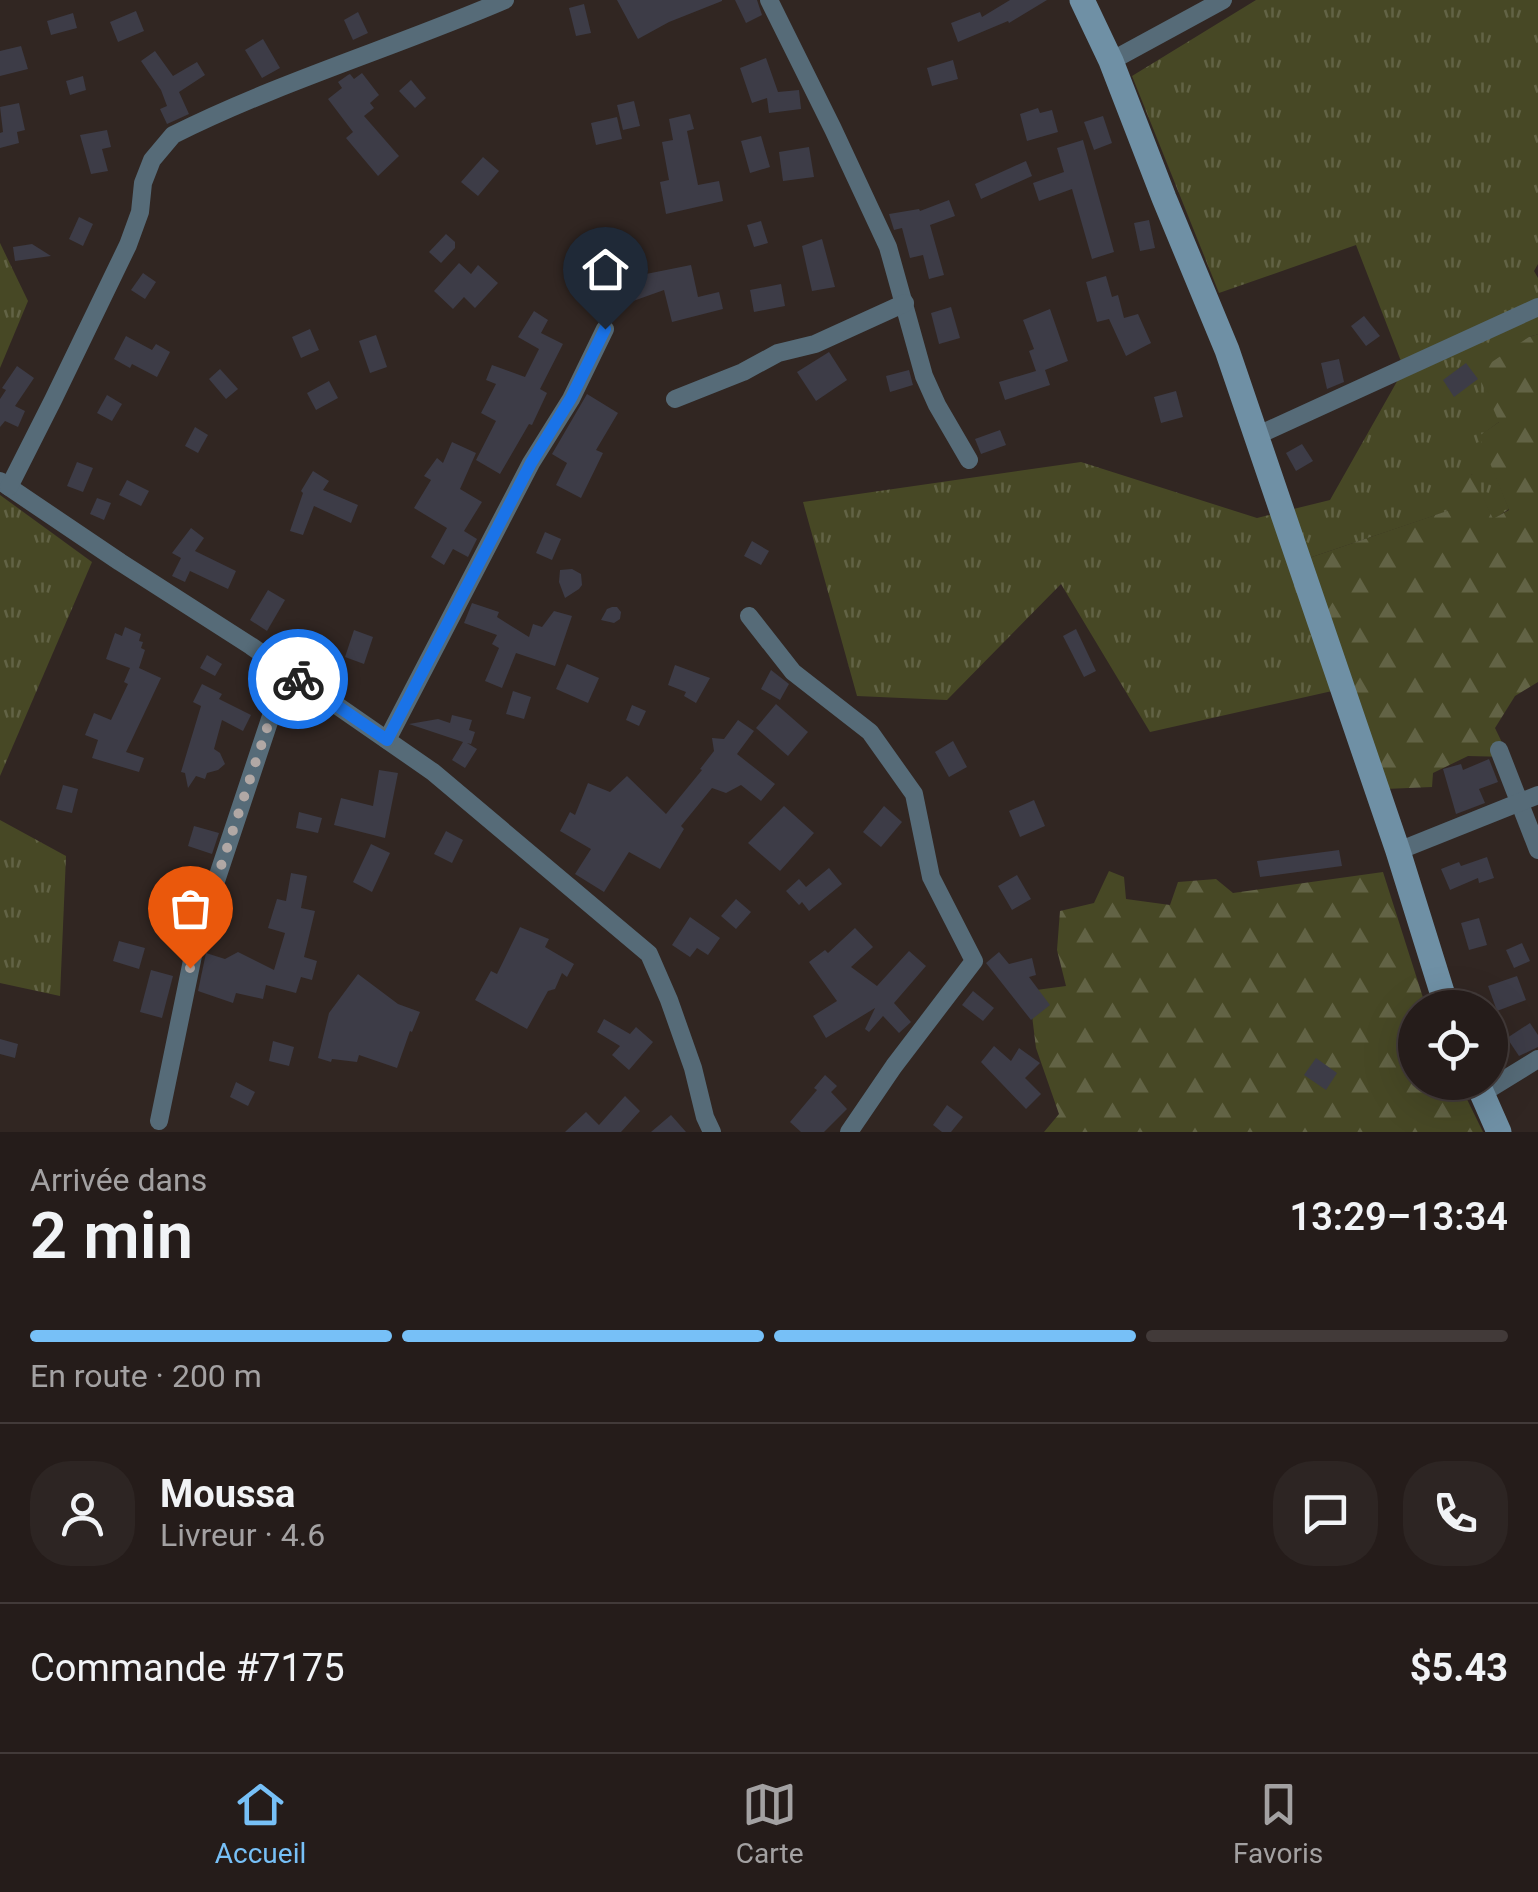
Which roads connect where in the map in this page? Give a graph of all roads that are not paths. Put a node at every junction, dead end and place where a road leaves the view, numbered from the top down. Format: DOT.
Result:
graph roads {
  1 [pos="506,0"];
  2 [pos="769,0"];
  3 [pos="1082,0"];
  4 [pos="1223,0"];
  5 [pos="1111,61"];
  6 [pos="905,303"];
  7 [pos="1538,307"];
  8 [pos="605,329"];
  9 [pos="674,399"];
  10 [pos="1256,436"];
  11 [pos="969,460"];
  12 [pos="4,484"];
  13 [pos="750,616"];
  14 [pos="290,673"];
  15 [pos="387,740"];
  16 [pos="1499,750"];
  17 [pos="1538,796"];
  18 [pos="1520,804"];
  19 [pos="1538,850"];
  20 [pos="1398,851"];
  21 [pos="1441,990"];
  22 [pos="1538,1059"];
  23 [pos="1508,1074"];
  24 [pos="1484,1100"];
  25 [pos="159,1121"];
  26 [pos="712,1132"];
  27 [pos="849,1132"];
  28 [pos="1499,1132"];
  1 -- 12 [label="street"];
  2 -- 6 [label="street"];
  3 -- 5 [label="street"];
  4 -- 5 [label="street"];
  5 -- 10 [label="street"];
  6 -- 9 [label="street"];
  6 -- 11 [label="street"];
  7 -- 10 [label="street"];
  8 -- 15 [label="street"];
  10 -- 20 [label="street"];
  12 -- 14 [label="street"];
  13 -- 27 [label="street"];
  14 -- 15 [label="street"];
  14 -- 25 [label="street"];
  15 -- 26 [label="street"];
  16 -- 18 [label="street"];
  17 -- 18 [label="street"];
  18 -- 19 [label="street"];
  18 -- 20 [label="street"];
  20 -- 21 [label="street"];
  22 -- 23 [label="street"];
  24 -- 28 [label="street"];
}
